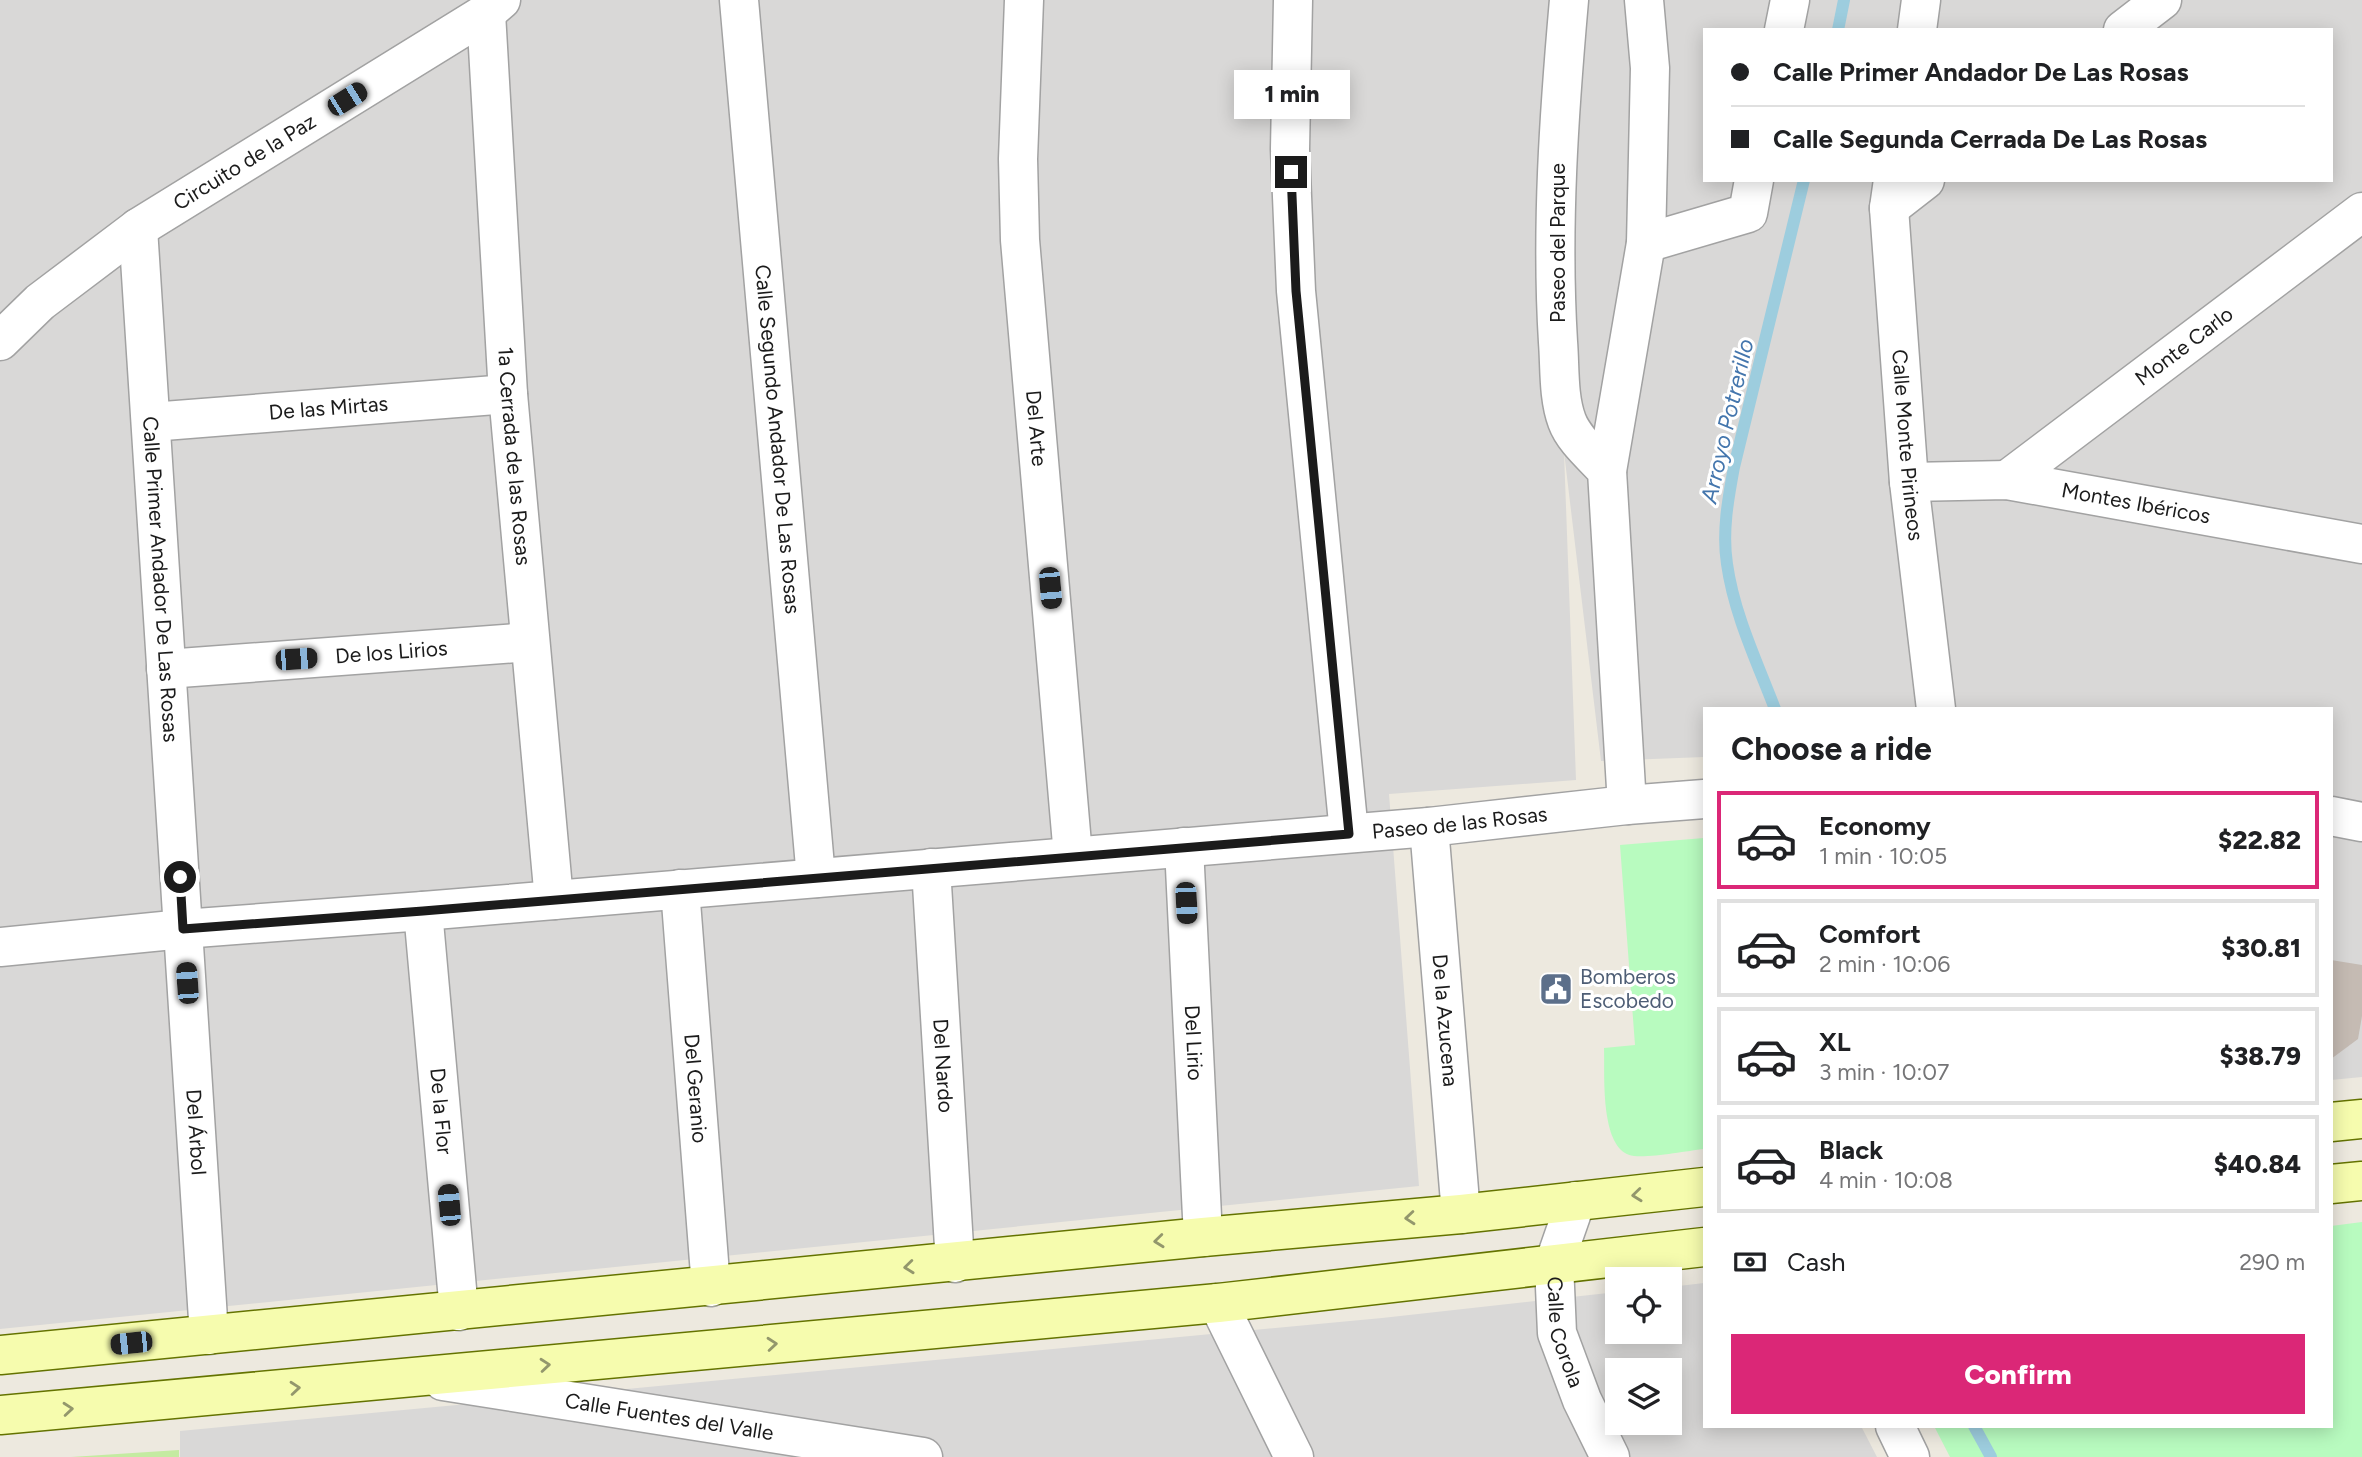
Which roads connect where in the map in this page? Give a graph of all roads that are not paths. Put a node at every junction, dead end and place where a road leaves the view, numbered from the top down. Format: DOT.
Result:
graph roads {
  1 [pos="739,0"];
  2 [pos="1024,0"];
  3 [pos="1293,0"];
  4 [pos="1569,0"];
  5 [pos="1644,0"];
  6 [pos="1790,0"];
  7 [pos="1921,0"];
  8 [pos="2162,0"];
  9 [pos="494,6"];
  10 [pos="1784,28"];
  11 [pos="1917,28"];
  12 [pos="2126,28"];
  13 [pos="1754,182"];
  14 [pos="1920,182"];
  15 [pos="1891,194"];
  16 [pos="2362,212"];
  17 [pos="138,228"];
  18 [pos="1646,243"];
  19 [pos="0,341"];
  20 [pos="508,394"];
  21 [pos="151,422"];
  22 [pos="1607,471"];
  23 [pos="2007,480"];
  24 [pos="1909,482"];
  25 [pos="2361,543"];
  26 [pos="530,642"];
  27 [pos="166,669"];
  28 [pos="1936,707"];
  29 [pos="1703,799"];
  30 [pos="1627,805"];
  31 [pos="2333,816"];
  32 [pos="2362,822"];
  33 [pos="1429,827"];
  34 [pos="1349,834"];
  35 [pos="1184,847"];
  36 [pos="1073,856"];
  37 [pos="931,869"];
  38 [pos="816,878"];
  39 [pos="680,889"];
  40 [pos="554,900"];
  41 [pos="423,911"];
  42 [pos="183,929"];
  43 [pos="0,947"];
  44 [pos="2362,1119"];
  45 [pos="2333,1122"];
  46 [pos="2362,1181"];
  47 [pos="2333,1184"];
  48 [pos="1703,1187"];
  49 [pos="1576,1201"];
  50 [pos="1461,1214"];
  51 [pos="1203,1237"];
  52 [pos="1703,1247"];
  53 [pos="955,1263"];
  54 [pos="1554,1264"];
  55 [pos="712,1287"];
  56 [pos="1218,1303"];
  57 [pos="459,1311"];
  58 [pos="209,1335"];
  59 [pos="0,1355"];
  60 [pos="417,1377"];
  61 [pos="0,1415"];
  62 [pos="1896,1428"];
  63 [pos="923,1457"];
  64 [pos="1294,1457"];
  65 [pos="1610,1457"];
  66 [pos="1910,1457"];
  1 -- 38 [label="street, Calle Segundo Andador De Las Rosas"];
  2 -- 36 [label="street, Del Arte"];
  3 -- 34 [label="street"];
  4 -- 22 [label="street, Paseo del Parque"];
  5 -- 18 [label="street"];
  6 -- 10 [label="street"];
  7 -- 11 [label="street"];
  8 -- 12 [label="street"];
  9 -- 17 [label="street, Circuito de la Paz"];
  9 -- 20 [label="street, 1a Cerrada de las Rosas"];
  13 -- 18 [label="street"];
  14 -- 15 [label="street"];
  15 -- 24 [label="street, Calle Monte Pirineos"];
  16 -- 23 [label="street, Monte Carlo"];
  17 -- 19 [label="street, Circuito de la Paz"];
  17 -- 21 [label="street, Calle Primer Andador De Las Rosas"];
  18 -- 22 [label="street"];
  20 -- 21 [label="street, De las Mirtas"];
  20 -- 26 [label="street, 1a Cerrada de las Rosas"];
  21 -- 27 [label="street, Calle Primer Andador De Las Rosas"];
  22 -- 30 [label="street"];
  23 -- 24 [label="street, Montes Ibéricos"];
  23 -- 25 [label="street, Montes Ibéricos"];
  24 -- 28 [label="street, Calle Monte Pirineos"];
  26 -- 27 [label="street, De los Lirios"];
  26 -- 40 [label="street, 1a Cerrada de las Rosas"];
  27 -- 42 [label="street, Calle Primer Andador De Las Rosas"];
  29 -- 30 [label="street, Paseo de las Rosas"];
  30 -- 33 [label="street, Paseo de las Rosas"];
  31 -- 32 [label="street"];
  33 -- 34 [label="street, Paseo de las Rosas"];
  33 -- 50 [label="street, De la Azucena"];
  34 -- 35 [label="street, Paseo de las Rosas"];
  35 -- 36 [label="street, Paseo de las Rosas"];
  35 -- 51 [label="street, Del Lirio"];
  36 -- 37 [label="street, Paseo de las Rosas"];
  37 -- 38 [label="street, Paseo de las Rosas"];
  37 -- 53 [label="street, Del Nardo"];
  38 -- 39 [label="street, Paseo de las Rosas"];
  39 -- 40 [label="street, Paseo de las Rosas"];
  39 -- 55 [label="street, Del Geranio"];
  40 -- 41 [label="street, Paseo de las Rosas"];
  41 -- 42 [label="street, Paseo de las Rosas"];
  41 -- 57 [label="street, De la Flor"];
  42 -- 43 [label="street, Paseo de las Rosas"];
  42 -- 58 [label="street, Del Árbol"];
  44 -- 45 [label="street"];
  46 -- 47 [label="street"];
  48 -- 49 [label="street, one-way"];
  49 -- 50 [label="street"];
  49 -- 54 [label="street, Calle Corola"];
  50 -- 51 [label="street, one-way"];
  51 -- 53 [label="street, one-way"];
  52 -- 54 [label="street"];
  53 -- 55 [label="street, one-way"];
  54 -- 56 [label="street"];
  54 -- 65 [label="street, Calle Corola"];
  55 -- 57 [label="street"];
  60 -- 56 [label="street, one-way"];
  56 -- 64 [label="street"];
  57 -- 58 [label="street"];
  58 -- 59 [label="street"];
  61 -- 60 [label="street, one-way"];
  60 -- 63 [label="street, Calle Fuentes del Valle"];
  62 -- 66 [label="street"];
}
